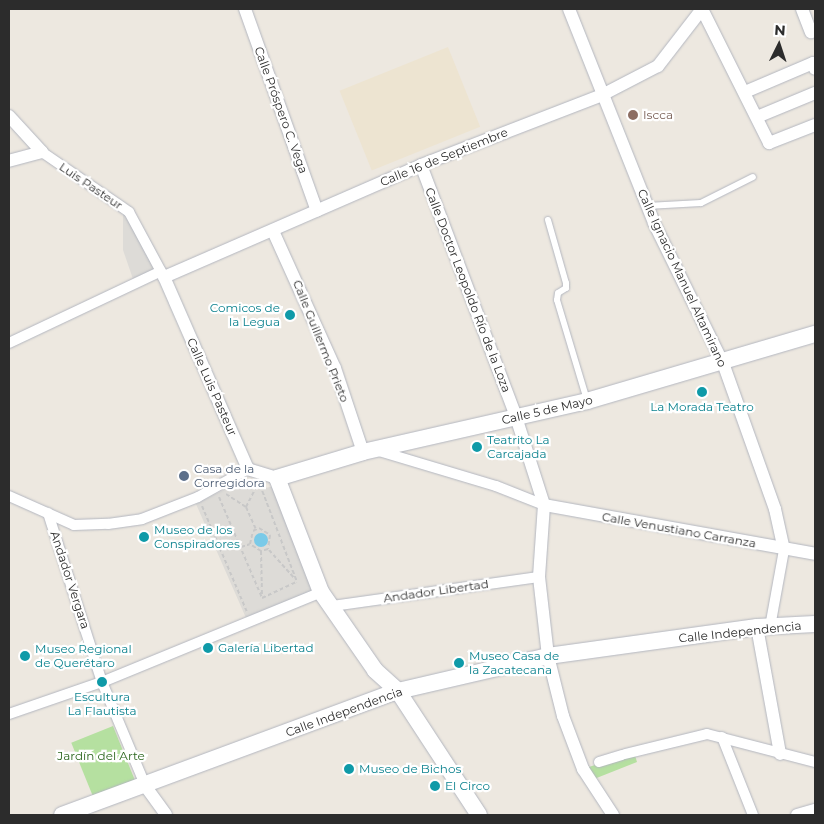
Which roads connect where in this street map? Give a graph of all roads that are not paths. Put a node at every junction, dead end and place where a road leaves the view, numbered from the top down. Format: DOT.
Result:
graph roads {
  1 [pos="245,9"];
  2 [pos="570,9"];
  3 [pos="702,9"];
  4 [pos="802,9"];
  5 [pos="811,32"];
  6 [pos="815,69"];
  7 [pos="745,92"];
  8 [pos="815,93"];
  9 [pos="602,94"];
  10 [pos="9,116"];
  11 [pos="757,117"];
  12 [pos="815,126"];
  13 [pos="42,152"];
  14 [pos="9,160"];
  15 [pos="421,165"];
  16 [pos="753,177"];
  17 [pos="647,206"];
  18 [pos="317,211"];
  19 [pos="548,220"];
  20 [pos="273,231"];
  21 [pos="162,274"];
  22 [pos="815,334"];
  23 [pos="9,343"];
  24 [pos="723,363"];
  25 [pos="587,401"];
  26 [pos="516,417"];
  27 [pos="369,451"];
  28 [pos="248,469"];
  29 [pos="277,478"];
  30 [pos="9,496"];
  31 [pos="544,506"];
  32 [pos="48,513"];
  33 [pos="74,525"];
  34 [pos="53,527"];
  35 [pos="784,550"];
  36 [pos="815,554"];
  37 [pos="539,577"];
  38 [pos="321,592"];
  39 [pos="332,606"];
  40 [pos="815,624"];
  41 [pos="763,627"];
  42 [pos="548,656"];
  43 [pos="102,682"];
  44 [pos="398,691"];
  45 [pos="9,714"];
  46 [pos="722,737"];
  47 [pos="780,754"];
  48 [pos="599,762"];
  49 [pos="815,762"];
  50 [pos="146,787"];
  51 [pos="815,810"];
  52 [pos="62,815"];
  53 [pos="166,815"];
  54 [pos="479,815"];
  55 [pos="613,815"];
  56 [pos="753,815"];
  57 [pos="797,815"];
  1 -- 18 [label="street, Calle Próspero C. Vega"];
  2 -- 9 [label="street, Calle Ignacio Manuel Altamirano"];
  3 -- 7 [label="street"];
  3 -- 9 [label="street, Calle 16 de Septiembre"];
  4 -- 5 [label="street"];
  6 -- 7 [label="street"];
  7 -- 11 [label="street"];
  8 -- 11 [label="street"];
  9 -- 15 [label="street, Calle 16 de Septiembre"];
  9 -- 17 [label="street, Calle Ignacio Manuel Altamirano"];
  10 -- 13 [label="street"];
  11 -- 12 [label="street"];
  13 -- 14 [label="street"];
  13 -- 21 [label="street, Luis Pasteur"];
  15 -- 18 [label="street, Calle 16 de Septiembre"];
  15 -- 26 [label="street, Calle Doctor Leopoldo Río de la Loza"];
  16 -- 17 [label="lane"];
  17 -- 24 [label="street, Calle Ignacio Manuel Altamirano"];
  18 -- 20 [label="street, Calle 16 de Septiembre"];
  19 -- 25 [label="lane"];
  20 -- 21 [label="street, Calle 16 de Septiembre"];
  20 -- 27 [label="street, Calle Guillermo Prieto"];
  21 -- 23 [label="street"];
  21 -- 28 [label="street, Calle Luis Pasteur"];
  22 -- 24 [label="street, Calle 5 de Mayo"];
  24 -- 25 [label="street, Calle 5 de Mayo"];
  24 -- 35 [label="street, Calle Ignacio Manuel Altamirano"];
  25 -- 26 [label="street, Calle 5 de Mayo"];
  26 -- 27 [label="street, Calle 5 de Mayo"];
  26 -- 31 [label="street, Calle Doctor Leopoldo Río de la Loza"];
  27 -- 29 [label="street, Calle 5 de Mayo"];
  27 -- 31 [label="street"];
  28 -- 29 [label="street"];
  28 -- 33 [label="street"];
  29 -- 38 [label="street"];
  30 -- 32 [label="street"];
  31 -- 35 [label="street, Calle Venustiano Carranza"];
  31 -- 37 [label="street, Calle Doctor Leopoldo Río de la Loza"];
  32 -- 33 [label="street"];
  32 -- 34 [label="street, Andador Vergara"];
  33 -- 34 [label="street"];
  34 -- 43 [label="street, Andador Vergara"];
  35 -- 36 [label="street, Calle Venustiano Carranza"];
  35 -- 41 [label="street"];
  37 -- 39 [label="street, Andador Libertad"];
  37 -- 42 [label="street, Calle Doctor Leopoldo Río de la Loza"];
  38 -- 39 [label="street"];
  38 -- 43 [label="street"];
  39 -- 44 [label="street"];
  40 -- 41 [label="street, Calle Independencia"];
  41 -- 42 [label="street, Calle Independencia"];
  41 -- 47 [label="street"];
  42 -- 44 [label="street, Calle Independencia"];
  42 -- 55 [label="street, Calle Doctor Leopoldo Río de la Loza"];
  43 -- 45 [label="street"];
  43 -- 50 [label="street, Andador Vergara"];
  44 -- 50 [label="street, Calle Independencia"];
  44 -- 54 [label="street"];
  46 -- 47 [label="street"];
  46 -- 48 [label="street"];
  46 -- 56 [label="street"];
  47 -- 49 [label="street"];
  50 -- 52 [label="street, Calle Independencia"];
  50 -- 53 [label="street"];
  51 -- 57 [label="street"];
}
